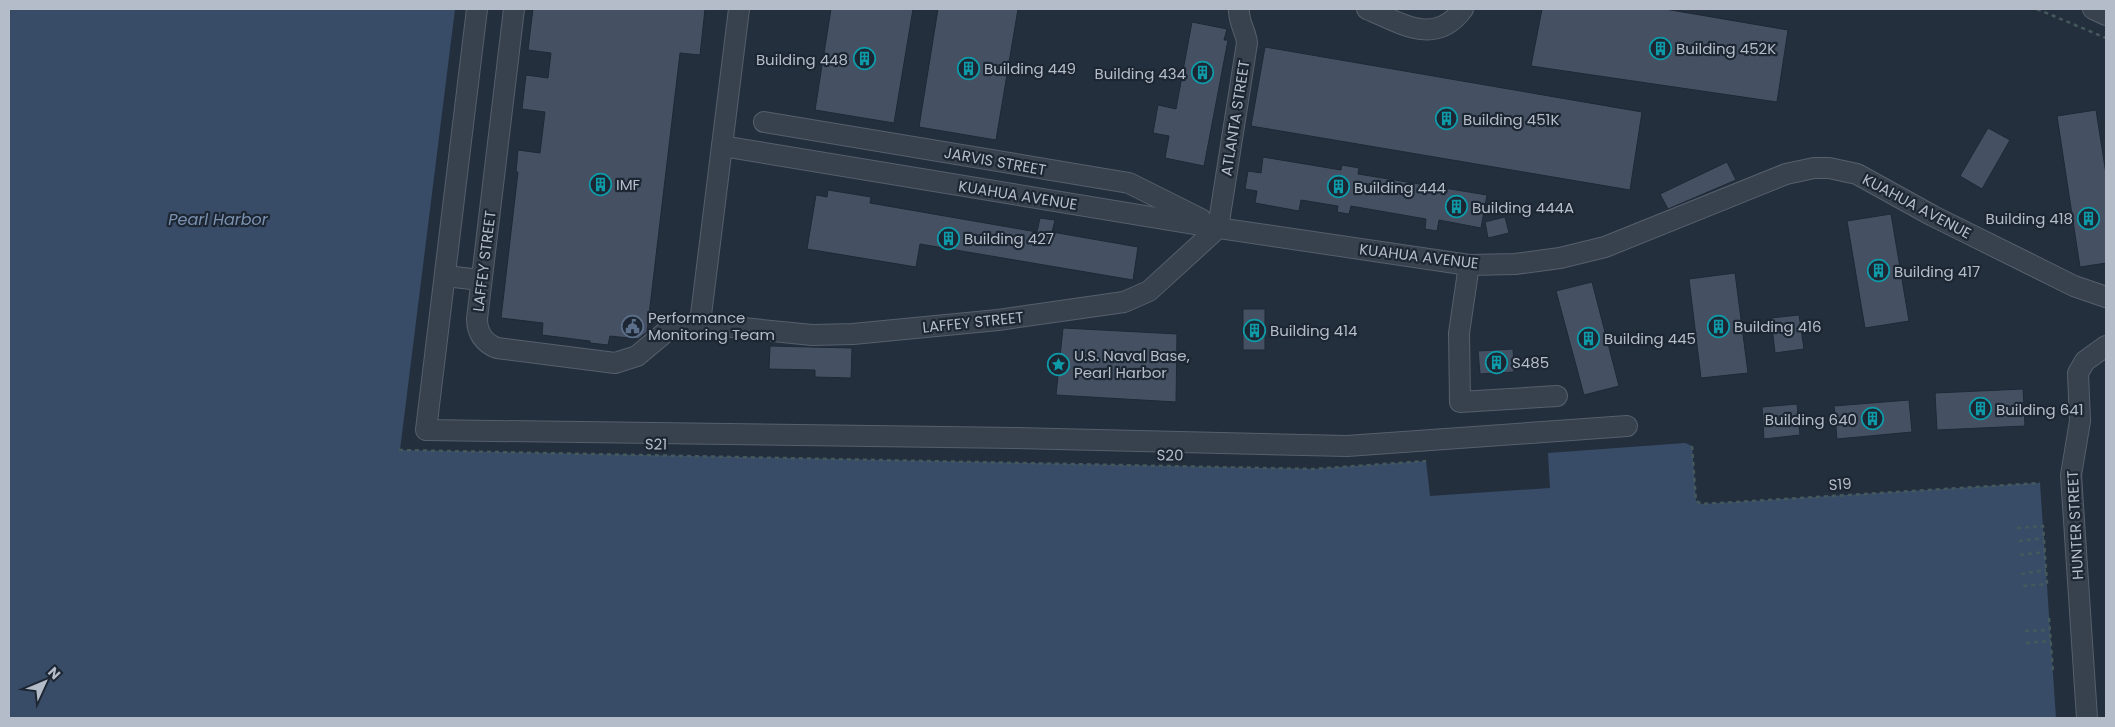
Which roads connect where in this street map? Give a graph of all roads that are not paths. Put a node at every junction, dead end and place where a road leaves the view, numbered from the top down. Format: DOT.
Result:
graph roads {
  1 [pos="478,9"];
  2 [pos="514,9"];
  3 [pos="739,9"];
  4 [pos="1239,9"];
  5 [pos="1367,9"];
  6 [pos="1463,9"];
  7 [pos="2093,9"];
  8 [pos="2106,15"];
  9 [pos="764,122"];
  10 [pos="722,146"];
  11 [pos="1218,228"];
  12 [pos="1469,265"];
  13 [pos="445,276"];
  14 [pos="481,280"];
  15 [pos="2106,297"];
  16 [pos="700,323"];
  17 [pos="2106,346"];
  18 [pos="1557,396"];
  19 [pos="1627,426"];
  20 [pos="2087,718"];
  1 -- 13 [label="street"];
  2 -- 14 [label="street, LAFFEY STREET"];
  3 -- 10 [label="street"];
  4 -- 11 [label="street, ATLANTA STREET"];
  5 -- 6 [label="street"];
  7 -- 8 [label="street"];
  9 -- 11 [label="street, JARVIS STREET"];
  10 -- 11 [label="street, KUAHUA AVENUE"];
  10 -- 16 [label="street"];
  11 -- 12 [label="street, KUAHUA AVENUE"];
  11 -- 16 [label="street, LAFFEY STREET"];
  12 -- 15 [label="street, KUAHUA AVENUE"];
  12 -- 18 [label="street"];
  13 -- 14 [label="street"];
  13 -- 19 [label="street"];
  14 -- 16 [label="street, LAFFEY STREET"];
  17 -- 20 [label="street, HUNTER STREET"];
}
